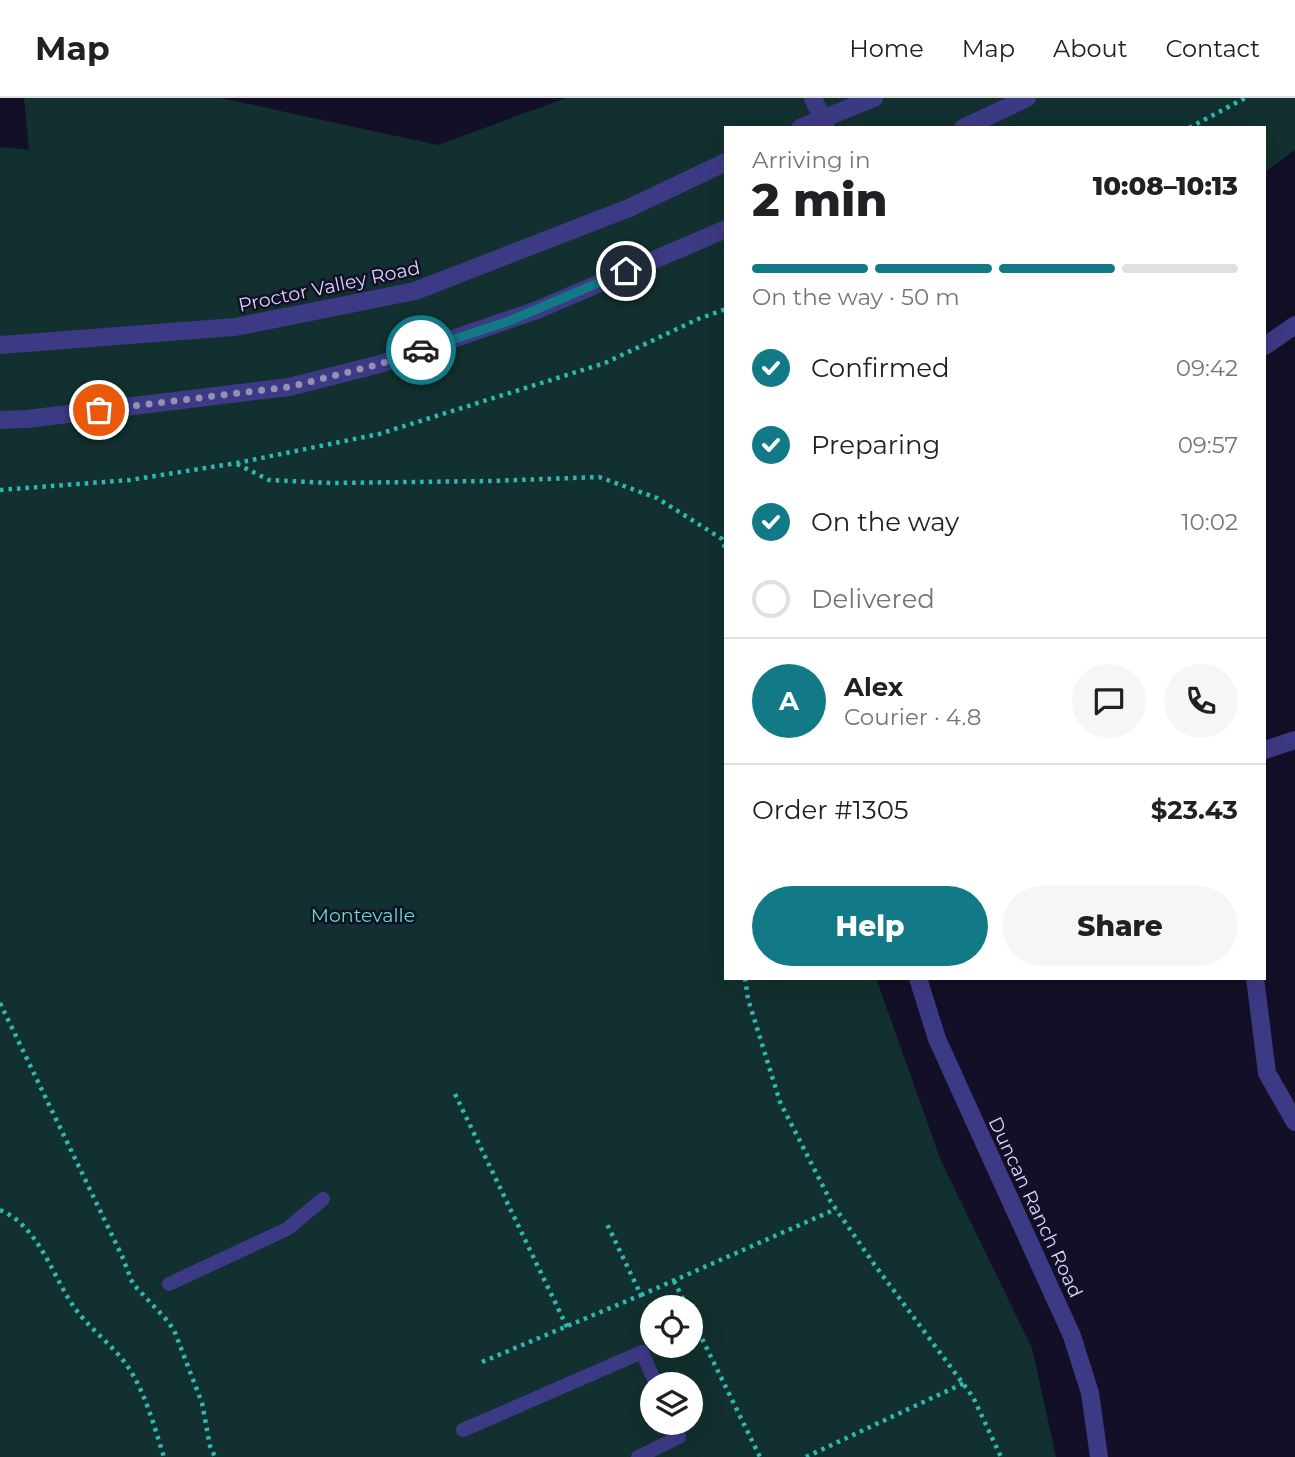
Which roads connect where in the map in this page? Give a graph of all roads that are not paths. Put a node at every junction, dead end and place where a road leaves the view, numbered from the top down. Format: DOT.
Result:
graph roads {
  1 [pos="813,98"];
  2 [pos="874,98"];
  3 [pos="1027,98"];
  4 [pos="824,122"];
  5 [pos="967,126"];
  6 [pos="724,163"];
  7 [pos="724,230"];
  8 [pos="1295,325"];
  9 [pos="0,345"];
  10 [pos="1266,345"];
  11 [pos="0,420"];
  12 [pos="1295,740"];
  13 [pos="1266,750"];
  14 [pos="919,980"];
  15 [pos="1255,980"];
  16 [pos="1295,1122"];
  17 [pos="323,1199"];
  18 [pos="169,1283"];
  19 [pos="651,1372"];
  20 [pos="463,1430"];
  21 [pos="678,1435"];
  22 [pos="638,1457"];
  23 [pos="1099,1457"];
  1 -- 4 [label="street"];
  2 -- 4 [label="street"];
  3 -- 5 [label="street"];
  6 -- 9 [label="street, Proctor Valley Road"];
  7 -- 11 [label="street"];
  8 -- 10 [label="street"];
  12 -- 13 [label="street"];
  14 -- 23 [label="street, Duncan Ranch Road"];
  15 -- 16 [label="street"];
  17 -- 18 [label="lane"];
  19 -- 20 [label="lane"];
  21 -- 22 [label="lane"];
}
